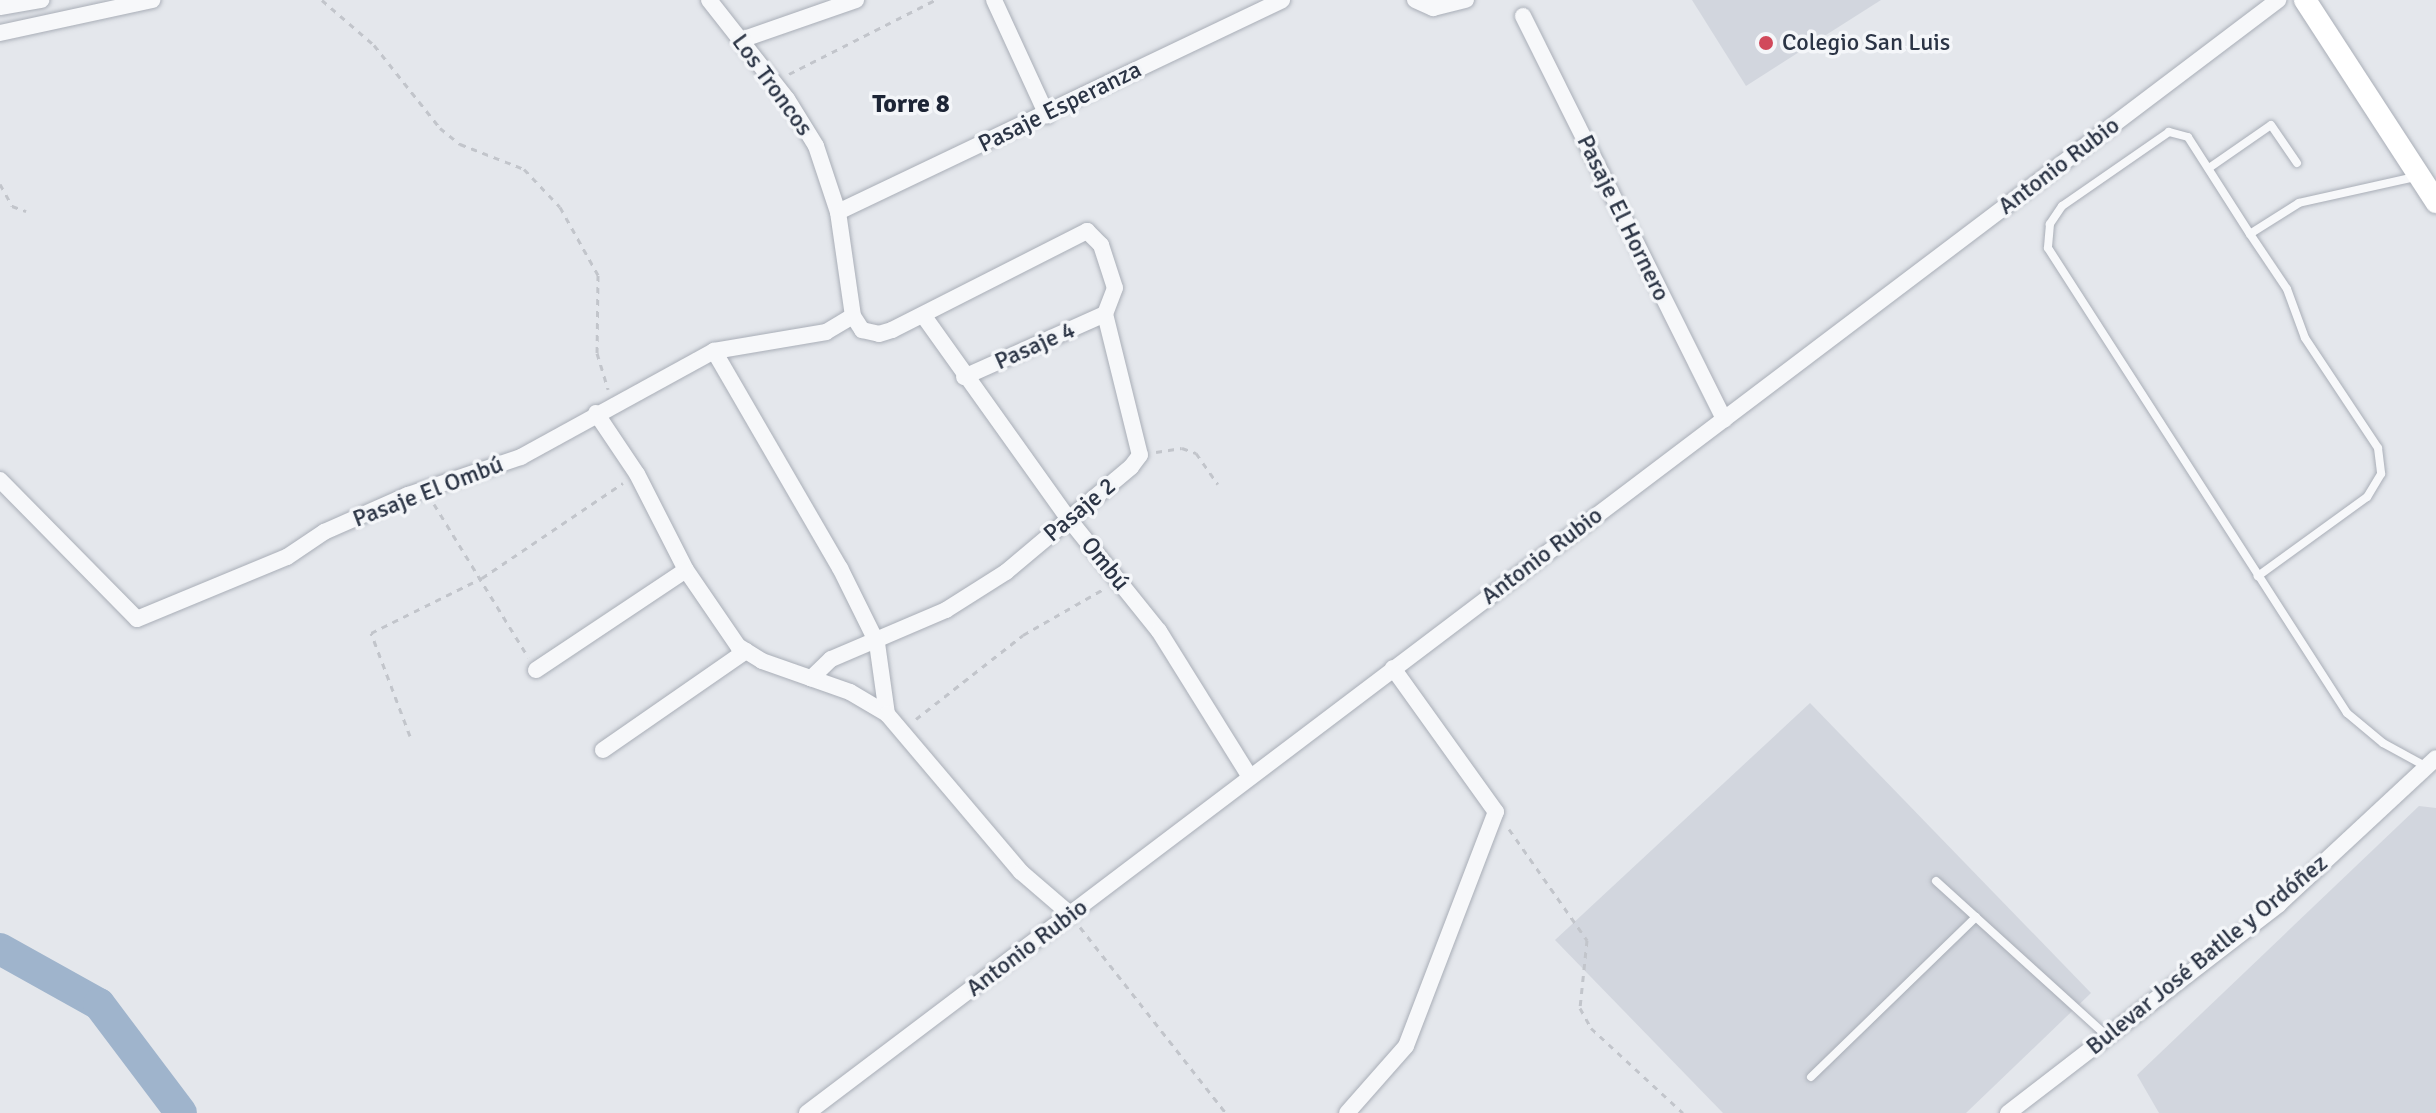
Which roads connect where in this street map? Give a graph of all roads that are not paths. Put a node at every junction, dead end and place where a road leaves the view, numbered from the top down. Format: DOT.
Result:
graph roads {
  1 [pos="41,0"];
  2 [pos="152,0"];
  3 [pos="709,0"];
  4 [pos="856,0"];
  5 [pos="994,0"];
  6 [pos="1282,0"];
  7 [pos="1415,0"];
  8 [pos="1466,0"];
  9 [pos="2278,0"];
  10 [pos="2305,0"];
  11 [pos="2323,0"];
  12 [pos="106,4"];
  13 [pos="0,7"];
  14 [pos="1248,7"];
  15 [pos="1523,16"];
  16 [pos="0,33"];
  17 [pos="741,40"];
  18 [pos="1047,115"];
  19 [pos="2297,163"];
  20 [pos="2209,168"];
  21 [pos="2428,176"];
  22 [pos="2436,202"];
  23 [pos="838,212"];
  24 [pos="2250,234"];
  25 [pos="1105,314"];
  26 [pos="923,315"];
  27 [pos="853,316"];
  28 [pos="714,351"];
  29 [pos="964,377"];
  30 [pos="596,413"];
  31 [pos="1724,420"];
  32 [pos="0,480"];
  33 [pos="1068,518"];
  34 [pos="686,570"];
  35 [pos="2258,576"];
  36 [pos="877,643"];
  37 [pos="746,651"];
  38 [pos="1393,668"];
  39 [pos="536,670"];
  40 [pos="811,678"];
  41 [pos="887,714"];
  42 [pos="603,750"];
  43 [pos="2431,762"];
  44 [pos="1250,777"];
  45 [pos="1936,881"];
  46 [pos="1071,915"];
  47 [pos="1976,917"];
  48 [pos="2107,1036"];
  49 [pos="1811,1077"];
  50 [pos="807,1113"];
  51 [pos="1347,1113"];
  52 [pos="2008,1113"];
  1 -- 13 [label="street"];
  2 -- 12 [label="street"];
  3 -- 17 [label="street, Los Troncos"];
  4 -- 17 [label="street"];
  5 -- 18 [label="street"];
  6 -- 14 [label="street, Pasaje Esperanza"];
  7 -- 8 [label="street"];
  9 -- 31 [label="street, Antonio Rubio"];
  10 -- 21 [label="street"];
  11 -- 21 [label="street"];
  12 -- 16 [label="street"];
  14 -- 18 [label="street, Pasaje Esperanza"];
  15 -- 31 [label="street, Pasaje El Hornero"];
  17 -- 23 [label="street, Los Troncos"];
  18 -- 23 [label="street, Pasaje Esperanza"];
  19 -- 20 [label="lane"];
  20 -- 24 [label="lane"];
  20 -- 35 [label="lane"];
  21 -- 22 [label="street"];
  21 -- 24 [label="lane"];
  23 -- 27 [label="street, Los Troncos"];
  24 -- 35 [label="lane"];
  25 -- 26 [label="street"];
  25 -- 29 [label="street, Pasaje 4"];
  25 -- 33 [label="street, Pasaje 2"];
  26 -- 27 [label="street"];
  26 -- 29 [label="street, Ombú"];
  27 -- 28 [label="street, Pasaje El Ombú"];
  28 -- 30 [label="street, Pasaje El Ombú"];
  28 -- 36 [label="street"];
  29 -- 33 [label="street, Ombú"];
  30 -- 32 [label="street, Pasaje El Ombú"];
  30 -- 34 [label="street"];
  31 -- 38 [label="street, Antonio Rubio"];
  33 -- 36 [label="street, Pasaje 2"];
  33 -- 44 [label="street, Ombú"];
  34 -- 37 [label="street"];
  34 -- 39 [label="street"];
  35 -- 43 [label="lane"];
  36 -- 40 [label="street, Pasaje 2"];
  36 -- 41 [label="street"];
  37 -- 40 [label="street"];
  37 -- 42 [label="street"];
  38 -- 44 [label="street, Antonio Rubio"];
  38 -- 51 [label="street"];
  40 -- 41 [label="street"];
  41 -- 46 [label="street"];
  43 -- 48 [label="street, Bulevar José Batlle y Ordóñez"];
  44 -- 46 [label="street, Antonio Rubio"];
  45 -- 47 [label="lane"];
  46 -- 50 [label="street, Antonio Rubio"];
  47 -- 48 [label="lane"];
  47 -- 49 [label="lane"];
  48 -- 52 [label="street, Bulevar José Batlle y Ordóñez"];
}
